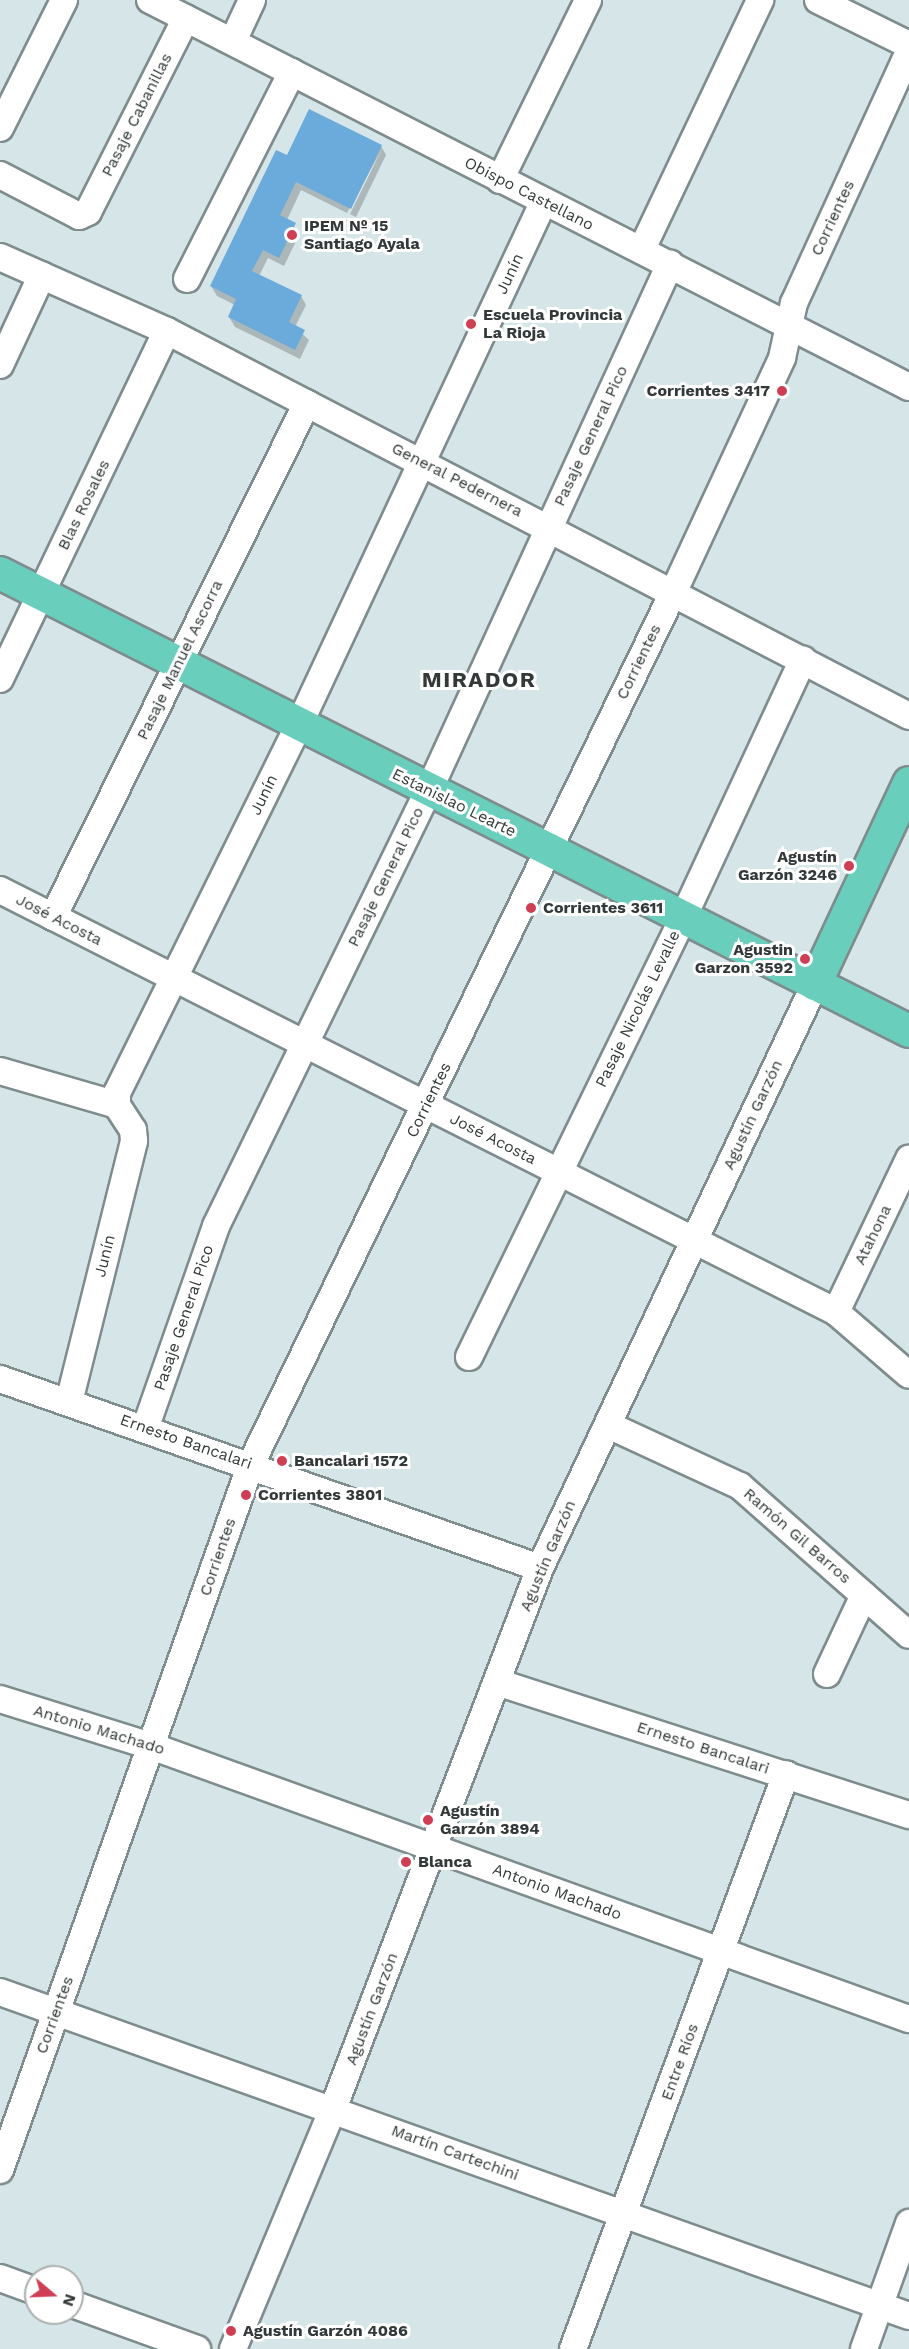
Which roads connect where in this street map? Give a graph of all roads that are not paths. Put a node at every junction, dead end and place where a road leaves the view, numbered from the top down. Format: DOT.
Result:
graph roads {
  1 [pos="64,0"];
  2 [pos="150,0"];
  3 [pos="252,0"];
  4 [pos="588,0"];
  5 [pos="760,0"];
  6 [pos="818,0"];
  7 [pos="186,18"];
  8 [pos="233,41"];
  9 [pos="909,45"];
  10 [pos="909,52"];
  11 [pos="292,72"];
  12 [pos="0,128"];
  13 [pos="0,175"];
  14 [pos="500,180"];
  15 [pos="543,203"];
  16 [pos="642,249"];
  17 [pos="0,257"];
  18 [pos="670,264"];
  19 [pos="42,275"];
  20 [pos="188,279"];
  21 [pos="790,324"];
  22 [pos="167,331"];
  23 [pos="0,365"];
  24 [pos="909,387"];
  25 [pos="307,403"];
  26 [pos="422,462"];
  27 [pos="549,528"];
  28 [pos="0,573"];
  29 [pos="674,591"];
  30 [pos="42,593"];
  31 [pos="803,659"];
  32 [pos="178,664"];
  33 [pos="0,679"];
  34 [pos="909,716"];
  35 [pos="299,725"];
  36 [pos="909,783"];
  37 [pos="429,790"];
  38 [pos="547,849"];
  39 [pos="0,890"];
  40 [pos="53,917"];
  41 [pos="683,918"];
  42 [pos="174,977"];
  43 [pos="815,984"];
  44 [pos="909,1031"];
  45 [pos="305,1044"];
  46 [pos="0,1071"];
  47 [pos="117,1105"];
  48 [pos="426,1105"];
  49 [pos="909,1159"];
  50 [pos="558,1172"];
  51 [pos="693,1242"];
  52 [pos="836,1312"];
  53 [pos="469,1356"];
  54 [pos="909,1375"];
  55 [pos="0,1379"];
  56 [pos="69,1402"];
  57 [pos="608,1425"];
  58 [pos="145,1429"];
  59 [pos="251,1464"];
  60 [pos="540,1568"];
  61 [pos="864,1595"];
  62 [pos="909,1635"];
  63 [pos="827,1674"];
  64 [pos="497,1682"];
  65 [pos="0,1700"];
  66 [pos="151,1746"];
  67 [pos="786,1774"];
  68 [pos="909,1815"];
  69 [pos="434,1848"];
  70 [pos="721,1950"];
  71 [pos="0,1992"];
  72 [pos="56,2011"];
  73 [pos="909,2019"];
  74 [pos="333,2109"];
  75 [pos="0,2170"];
  76 [pos="624,2213"];
  77 [pos="909,2223"];
  78 [pos="0,2278"];
  79 [pos="24,2287"];
  80 [pos="880,2306"];
  81 [pos="84,2308"];
  82 [pos="909,2316"];
  83 [pos="197,2349"];
  84 [pos="234,2349"];
  85 [pos="573,2349"];
  86 [pos="864,2349"];
  1 -- 12 [label="street"];
  2 -- 7 [label="street, Obispo Castellano"];
  3 -- 8 [label="street"];
  4 -- 14 [label="street"];
  5 -- 16 [label="street"];
  6 -- 9 [label="street"];
  7 -- 8 [label="street, Obispo Castellano"];
  7 -- 13 [label="street, Pasaje Cabanillas"];
  8 -- 11 [label="street, Obispo Castellano"];
  10 -- 21 [label="street, Corrientes"];
  11 -- 14 [label="street, Obispo Castellano"];
  11 -- 20 [label="street"];
  14 -- 15 [label="street, Obispo Castellano"];
  15 -- 16 [label="street, Obispo Castellano"];
  15 -- 26 [label="street, Junín"];
  16 -- 18 [label="street, Obispo Castellano"];
  17 -- 19 [label="street, General Pedernera"];
  18 -- 21 [label="street, Obispo Castellano"];
  18 -- 27 [label="street, Pasaje General Pico"];
  19 -- 22 [label="street, General Pedernera"];
  19 -- 23 [label="street"];
  21 -- 24 [label="street, Obispo Castellano"];
  21 -- 29 [label="street, Corrientes"];
  22 -- 25 [label="street, General Pedernera"];
  22 -- 30 [label="street, Blas Rosales"];
  25 -- 26 [label="street, General Pedernera"];
  25 -- 32 [label="street, Pasaje Manuel Ascorra"];
  26 -- 27 [label="street, General Pedernera"];
  26 -- 35 [label="street, Junín"];
  27 -- 29 [label="street, General Pedernera"];
  27 -- 37 [label="street, Pasaje General Pico"];
  28 -- 30 [label="main road, Estanislao Learte"];
  29 -- 31 [label="street, General Pedernera"];
  29 -- 38 [label="street, Corrientes"];
  30 -- 32 [label="main road, Estanislao Learte"];
  30 -- 33 [label="street, Blas Rosales"];
  31 -- 34 [label="street, General Pedernera"];
  31 -- 41 [label="street, Pasaje Nicolás Levalle"];
  32 -- 35 [label="main road, Estanislao Learte"];
  32 -- 40 [label="street, Pasaje Manuel Ascorra"];
  35 -- 37 [label="main road, Estanislao Learte"];
  35 -- 42 [label="street, Junín"];
  36 -- 43 [label="main road, Agustín Garzón"];
  37 -- 38 [label="main road, Estanislao Learte"];
  37 -- 45 [label="street, Pasaje General Pico"];
  38 -- 41 [label="main road, Estanislao Learte"];
  38 -- 48 [label="street, Corrientes"];
  39 -- 40 [label="street, José Acosta"];
  40 -- 42 [label="street, José Acosta"];
  41 -- 43 [label="main road, Estanislao Learte"];
  41 -- 50 [label="street, Pasaje Nicolás Levalle"];
  42 -- 45 [label="street, José Acosta"];
  42 -- 47 [label="street, Junín"];
  43 -- 44 [label="main road, Estanislao Learte"];
  43 -- 51 [label="street, Agustín Garzón"];
  45 -- 48 [label="street, José Acosta"];
  45 -- 58 [label="street, Pasaje General Pico"];
  46 -- 47 [label="street"];
  47 -- 56 [label="street, Junín"];
  48 -- 50 [label="street, José Acosta"];
  48 -- 59 [label="street, Corrientes"];
  49 -- 52 [label="street, Atahona"];
  50 -- 51 [label="street, José Acosta"];
  50 -- 53 [label="street, Pasaje Nicolás Levalle"];
  51 -- 52 [label="street, José Acosta"];
  51 -- 57 [label="street, Agustín Garzón"];
  52 -- 54 [label="street, José Acosta"];
  55 -- 56 [label="street, Ernesto Bancalari"];
  56 -- 58 [label="street, Ernesto Bancalari"];
  57 -- 60 [label="street, Agustín Garzón"];
  57 -- 61 [label="street, Ramón Gil Barros"];
  58 -- 59 [label="street, Ernesto Bancalari"];
  59 -- 60 [label="street, Ernesto Bancalari"];
  59 -- 66 [label="street, Corrientes"];
  60 -- 64 [label="street, Agustín Garzón"];
  61 -- 62 [label="street, Ramón Gil Barros"];
  61 -- 63 [label="street"];
  64 -- 67 [label="street, Ernesto Bancalari"];
  64 -- 69 [label="street, Agustín Garzón"];
  65 -- 66 [label="street, Antonio Machado"];
  66 -- 69 [label="street, Antonio Machado"];
  66 -- 72 [label="street, Corrientes"];
  67 -- 68 [label="street, Ernesto Bancalari"];
  67 -- 70 [label="street, Entre Ríos"];
  69 -- 70 [label="street, Antonio Machado"];
  69 -- 74 [label="street, Agustín Garzón"];
  70 -- 73 [label="street, Antonio Machado"];
  70 -- 76 [label="street, Entre Ríos"];
  71 -- 72 [label="street, Martín Cartechini"];
  72 -- 74 [label="street, Martín Cartechini"];
  72 -- 75 [label="street, Corrientes"];
  74 -- 76 [label="street, Martín Cartechini"];
  74 -- 84 [label="street, Agustín Garzón"];
  76 -- 80 [label="street, Martín Cartechini"];
  76 -- 85 [label="street, Entre Ríos"];
  77 -- 80 [label="street"];
  78 -- 79 [label="street"];
  80 -- 82 [label="street, Martín Cartechini"];
  80 -- 86 [label="street"];
  81 -- 83 [label="street"];
}
